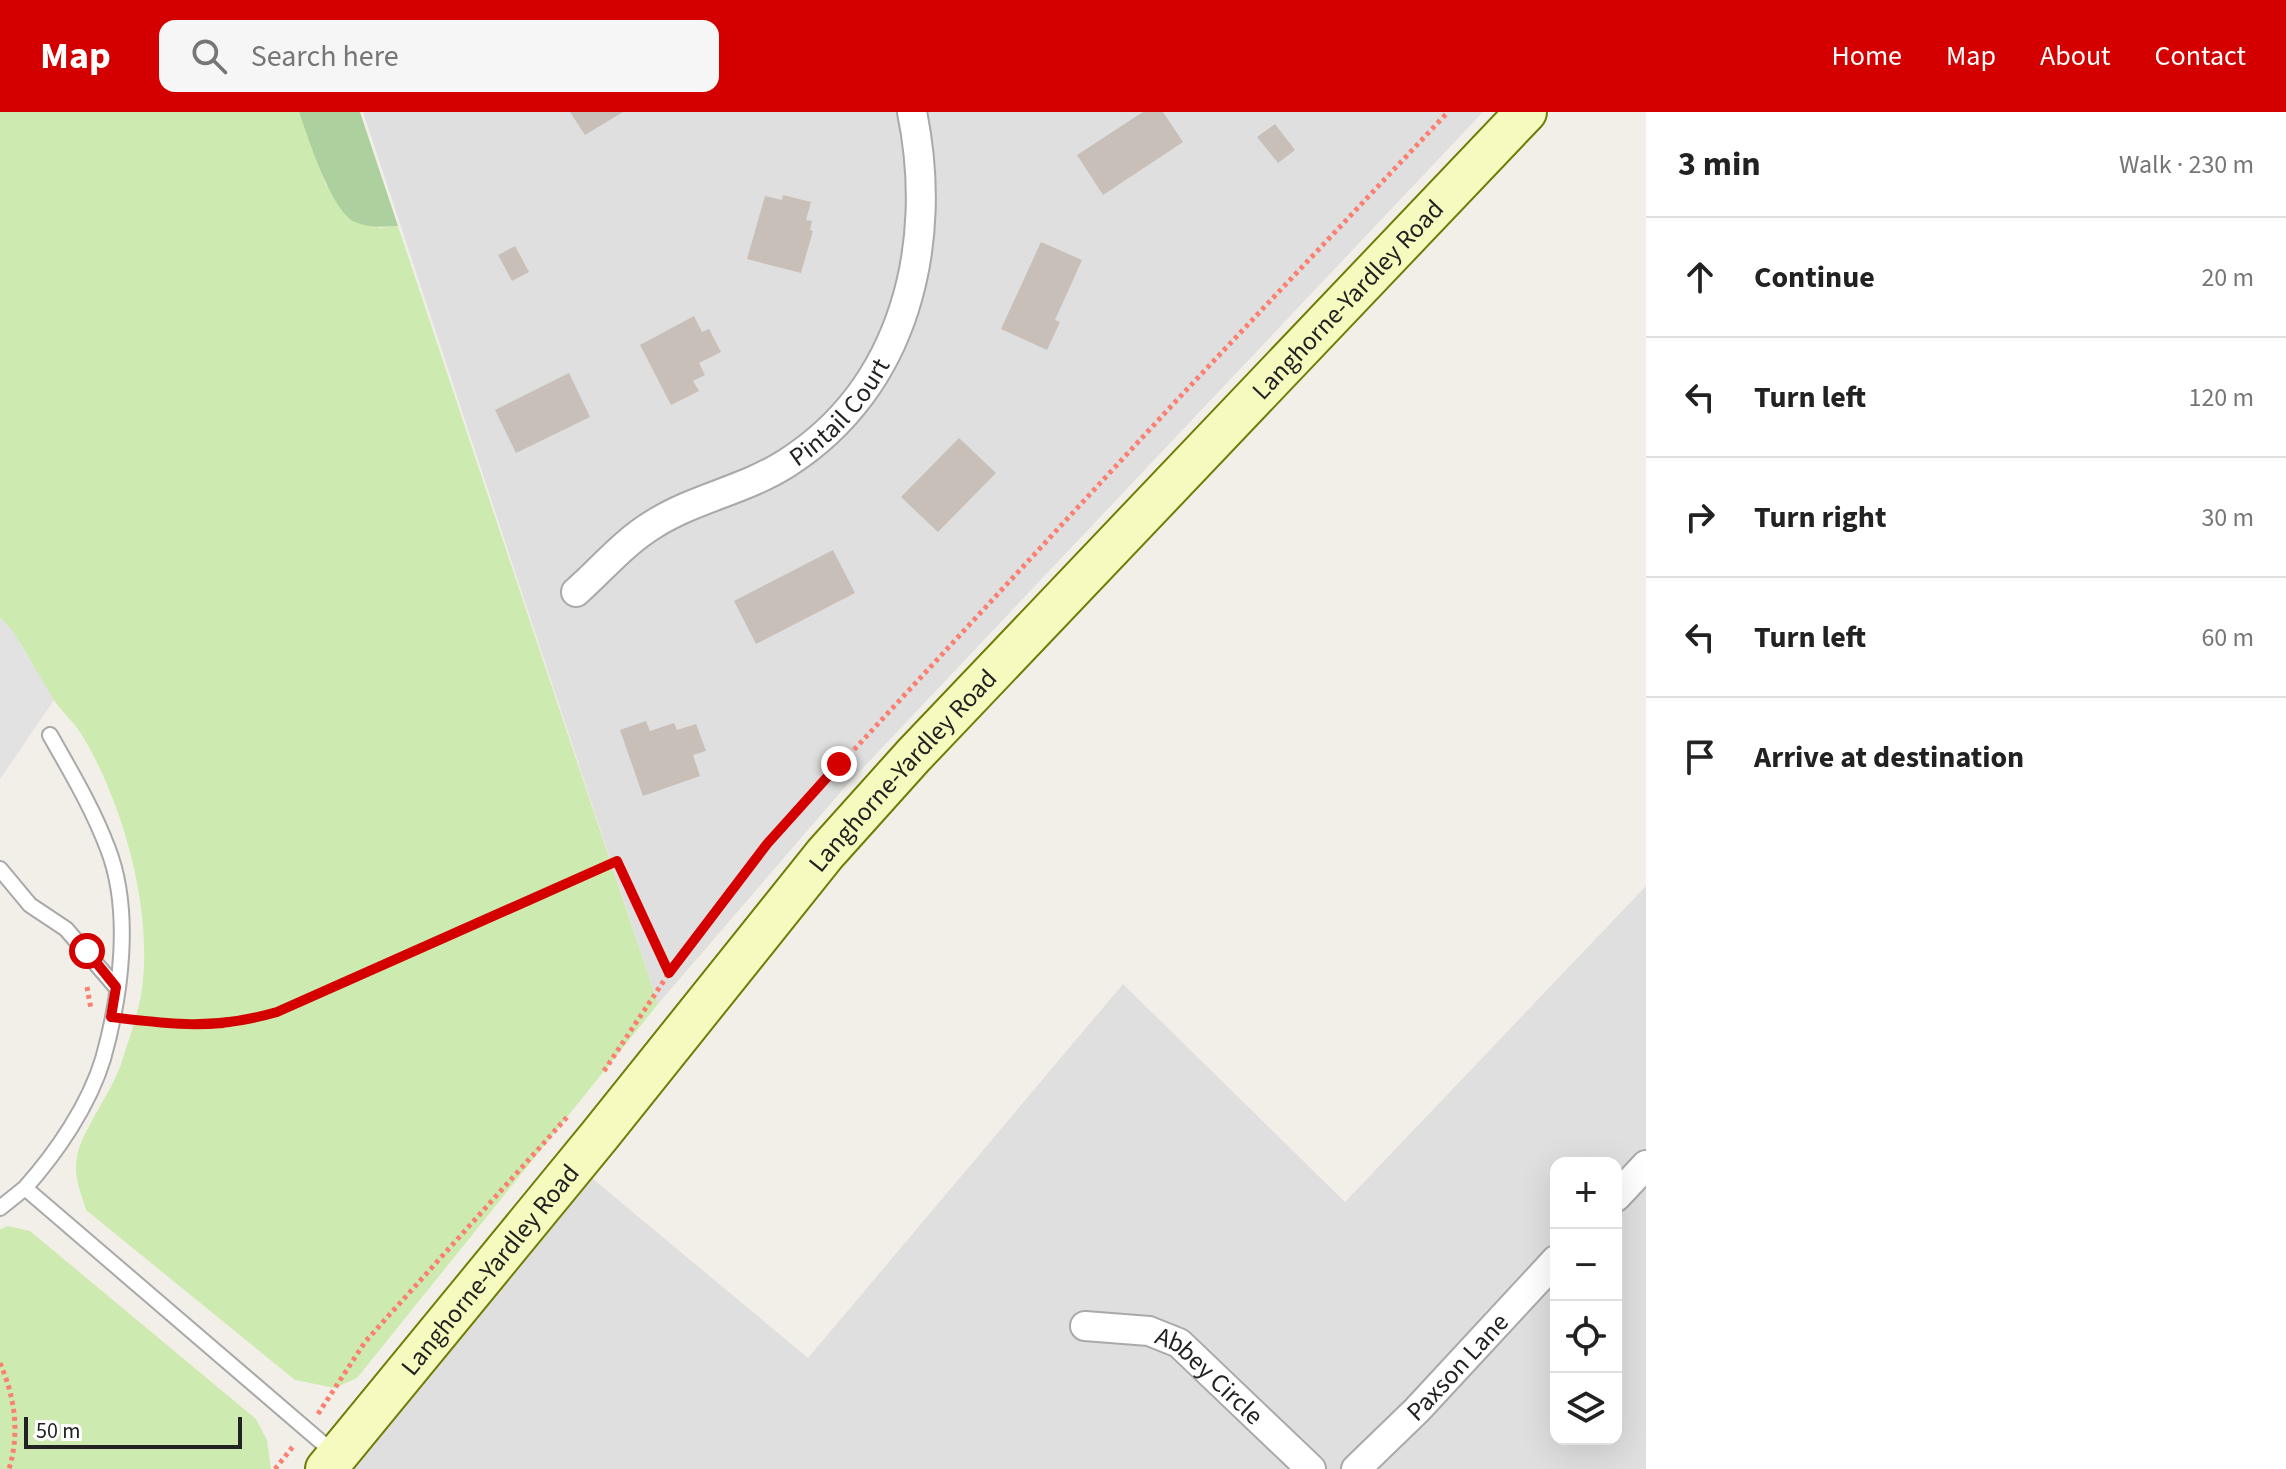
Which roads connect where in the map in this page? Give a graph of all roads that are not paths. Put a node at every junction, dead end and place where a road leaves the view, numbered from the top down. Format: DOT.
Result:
graph roads {
  1 [pos="912,112"];
  2 [pos="1526,112"];
  3 [pos="576,592"];
  4 [pos="50,735"];
  5 [pos="0,869"];
  6 [pos="116,987"];
  7 [pos="1646,1165"];
  8 [pos="25,1188"];
  9 [pos="1622,1191"];
  10 [pos="0,1208"];
  11 [pos="1550,1266"];
  12 [pos="1085,1326"];
  13 [pos="331,1462"];
  14 [pos="1311,1469"];
  15 [pos="1356,1469"];
  1 -- 3 [label="street, Pintail Court"];
  2 -- 13 [label="main road, Langhorne-Yardley Road"];
  4 -- 6 [label="lane"];
  5 -- 6 [label="lane"];
  6 -- 8 [label="lane"];
  7 -- 9 [label="street"];
  8 -- 10 [label="lane"];
  8 -- 13 [label="lane"];
  11 -- 15 [label="street, Paxson Lane"];
  12 -- 14 [label="street, Abbey Circle"];
}
